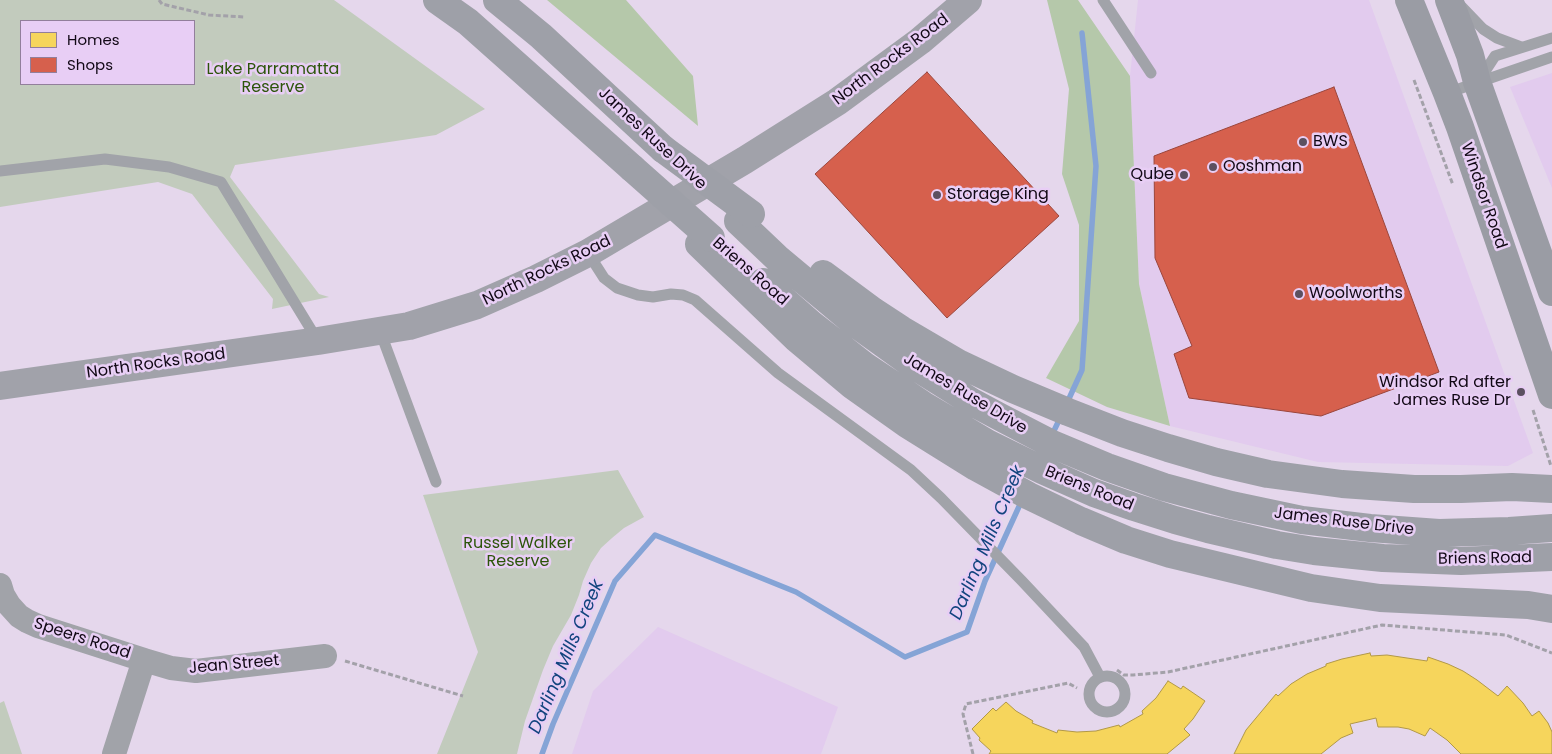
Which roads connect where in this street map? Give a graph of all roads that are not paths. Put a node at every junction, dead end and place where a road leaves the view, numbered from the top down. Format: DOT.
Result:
graph roads {
  1 [pos="437,0"];
  2 [pos="497,0"];
  3 [pos="968,0"];
  4 [pos="1103,0"];
  5 [pos="1409,0"];
  6 [pos="1449,0"];
  7 [pos="1455,0"];
  8 [pos="1552,38"];
  9 [pos="1521,47"];
  10 [pos="1552,58"];
  11 [pos="1151,73"];
  12 [pos="1477,82"];
  13 [pos="1447,93"];
  14 [pos="0,172"];
  15 [pos="744,218"];
  16 [pos="588,253"];
  17 [pos="1552,292"];
  18 [pos="380,331"];
  19 [pos="318,341"];
  20 [pos="0,386"];
  21 [pos="1552,395"];
  22 [pos="981,455"];
  23 [pos="1552,472"];
  24 [pos="436,482"];
  25 [pos="1512,487"];
  26 [pos="1552,489"];
  27 [pos="1552,528"];
  28 [pos="1552,557"];
  29 [pos="0,585"];
  30 [pos="1552,594"];
  31 [pos="1493,603"];
  32 [pos="1552,609"];
  33 [pos="325,656"];
  34 [pos="144,660"];
  35 [pos="1100,677"];
  36 [pos="114,754"];
  1 -- 22 [label="highway, Briens Road, bridge"];
  2 -- 15 [label="highway, James Ruse Drive, bridge"];
  3 -- 16 [label="main road, North Rocks Road"];
  4 -- 11 [label="lane"];
  5 -- 13 [label="main road, Windsor Road"];
  6 -- 12 [label="main road, Windsor Road"];
  7 -- 9 [label="lane"];
  8 -- 9 [label="lane"];
  9 -- 12 [label="lane"];
  10 -- 12 [label="lane"];
  12 -- 13 [label="lane"];
  12 -- 17 [label="main road, Windsor Road"];
  13 -- 21 [label="main road, Windsor Road"];
  14 -- 19 [label="lane"];
  15 -- 25 [label="highway"];
  15 -- 27 [label="highway, James Ruse Drive"];
  16 -- 18 [label="main road, North Rocks Road"];
  16 -- 35 [label="lane"];
  18 -- 19 [label="main road, North Rocks Road"];
  18 -- 24 [label="lane"];
  19 -- 20 [label="main road, North Rocks Road"];
  22 -- 28 [label="highway, Briens Road"];
  22 -- 31 [label="highway"];
  23 -- 25 [label="highway"];
  25 -- 26 [label="highway"];
  29 -- 34 [label="street, Speers Road"];
  30 -- 31 [label="highway"];
  31 -- 32 [label="highway"];
  33 -- 34 [label="street, Jean Street"];
  34 -- 36 [label="street, Speers Road"];
}
